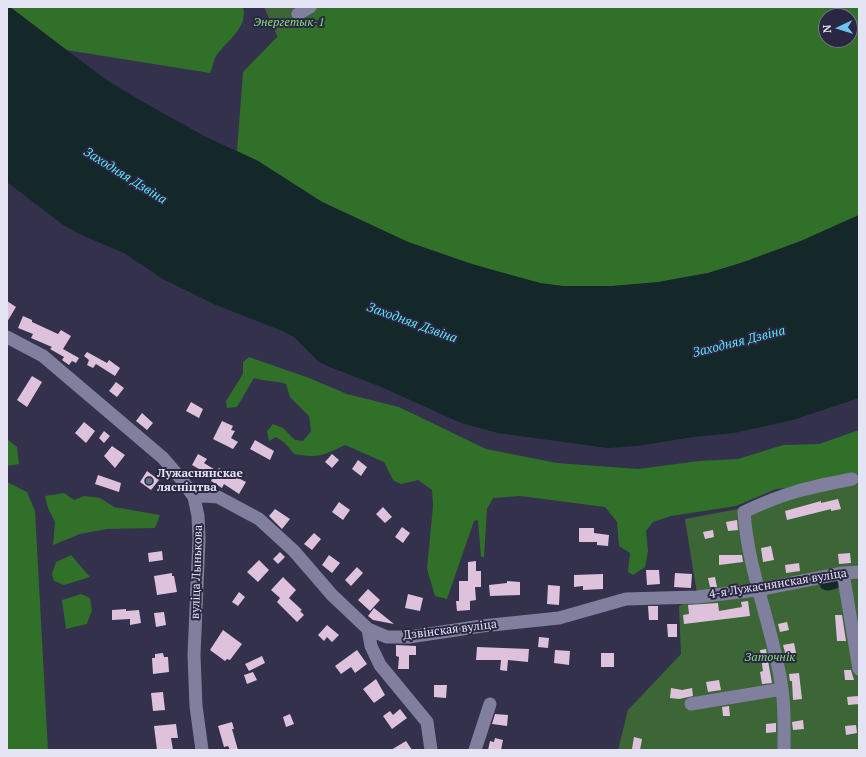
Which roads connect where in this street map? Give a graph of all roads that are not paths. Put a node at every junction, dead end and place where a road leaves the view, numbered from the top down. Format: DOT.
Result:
graph roads {
  1 [pos="310,7"];
  2 [pos="298,14"];
  3 [pos="7,337"];
  4 [pos="852,479"];
  5 [pos="194,497"];
  6 [pos="859,572"];
  7 [pos="843,573"];
  8 [pos="757,590"];
  9 [pos="690,597"];
  10 [pos="368,629"];
  11 [pos="859,669"];
  12 [pos="782,689"];
  13 [pos="490,704"];
  14 [pos="691,704"];
  15 [pos="202,750"];
  16 [pos="431,750"];
  17 [pos="475,750"];
  18 [pos="784,750"];
  1 -- 2 [label="street"];
  3 -- 5 [label="street, вуліца Лынькова"];
  4 -- 8 [label="street"];
  5 -- 10 [label="street, Дзвінская вуліца"];
  5 -- 15 [label="street, вуліца Лынькова"];
  6 -- 7 [label="street, 4-я Лужаснянская вуліца"];
  7 -- 8 [label="street, 4-я Лужаснянская вуліца"];
  7 -- 11 [label="street"];
  8 -- 9 [label="street, 4-я Лужаснянская вуліца"];
  8 -- 12 [label="street"];
  9 -- 10 [label="street, Дзвінская вуліца"];
  10 -- 16 [label="street"];
  12 -- 14 [label="street"];
  12 -- 18 [label="street"];
  13 -- 17 [label="street"];
}
